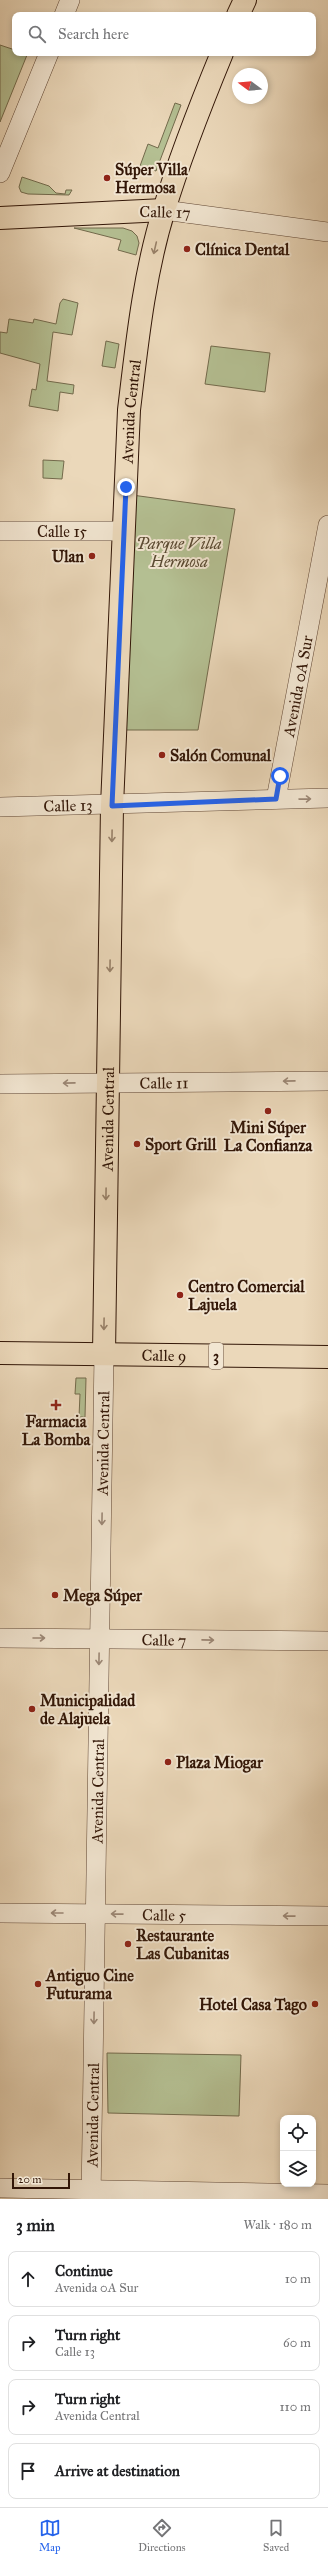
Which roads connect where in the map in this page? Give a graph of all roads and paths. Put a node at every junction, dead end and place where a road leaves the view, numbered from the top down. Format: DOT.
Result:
graph roads {
  1 [pos="70,0"];
  2 [pos="244,0"];
  3 [pos="65,12"];
  4 [pos="239,12"];
  5 [pos="48,56"];
  6 [pos="221,56"];
  7 [pos="0,173"];
  8 [pos="164,210"];
  9 [pos="0,218"];
  10 [pos="328,232"];
  11 [pos="328,529"];
  12 [pos="0,531"];
  13 [pos="124,531"];
  14 [pos="328,798"];
  15 [pos="276,799"];
  16 [pos="112,806"];
  17 [pos="0,808"];
  18 [pos="328,1081"];
  19 [pos="108,1083"];
  20 [pos="0,1084"];
  21 [pos="0,1353"];
  22 [pos="104,1354"];
  23 [pos="328,1357"];
  24 [pos="0,1638"];
  25 [pos="99,1638"];
  26 [pos="328,1641"];
  27 [pos="0,1913"];
  28 [pos="96,1914"];
  29 [pos="328,1916"];
  30 [pos="0,2188"];
  31 [pos="91,2194"];
  32 [pos="328,2194"];
  1 -- 3 [label="street"];
  2 -- 4 [label="main road"];
  5 -- 7 [label="street"];
  6 -- 8 [label="main road, Avenida Central"];
  8 -- 9 [label="main road, Calle 17"];
  8 -- 10 [label="street, Calle 17"];
  8 -- 13 [label="main road, Avenida Central, one-way"];
  11 -- 15 [label="street, Avenida 0A Sur"];
  12 -- 13 [label="street, Calle 15"];
  13 -- 16 [label="main road, Avenida Central"];
  15 -- 14 [label="street, Calle 13, one-way"];
  15 -- 16 [label="street, Calle 13"];
  16 -- 17 [label="street, Calle 13"];
  16 -- 19 [label="main road, Avenida Central, one-way"];
  18 -- 19 [label="street, Calle 11, one-way"];
  19 -- 20 [label="street, Calle 11, one-way"];
  19 -- 22 [label="main road, Avenida Central, one-way"];
  21 -- 22 [label="main road, Calle 9 / 3"];
  22 -- 23 [label="main road, Calle 9 / 3"];
  22 -- 25 [label="street, Avenida Central, one-way"];
  24 -- 25 [label="street, Calle 7, one-way"];
  25 -- 26 [label="street, Calle 7, one-way"];
  25 -- 28 [label="street, Avenida Central, one-way"];
  28 -- 27 [label="street, Calle 5, one-way"];
  29 -- 28 [label="street, Calle 5, one-way"];
  28 -- 31 [label="street, Avenida Central, one-way"];
  30 -- 31 [label="street"];
  31 -- 32 [label="street"];
}
